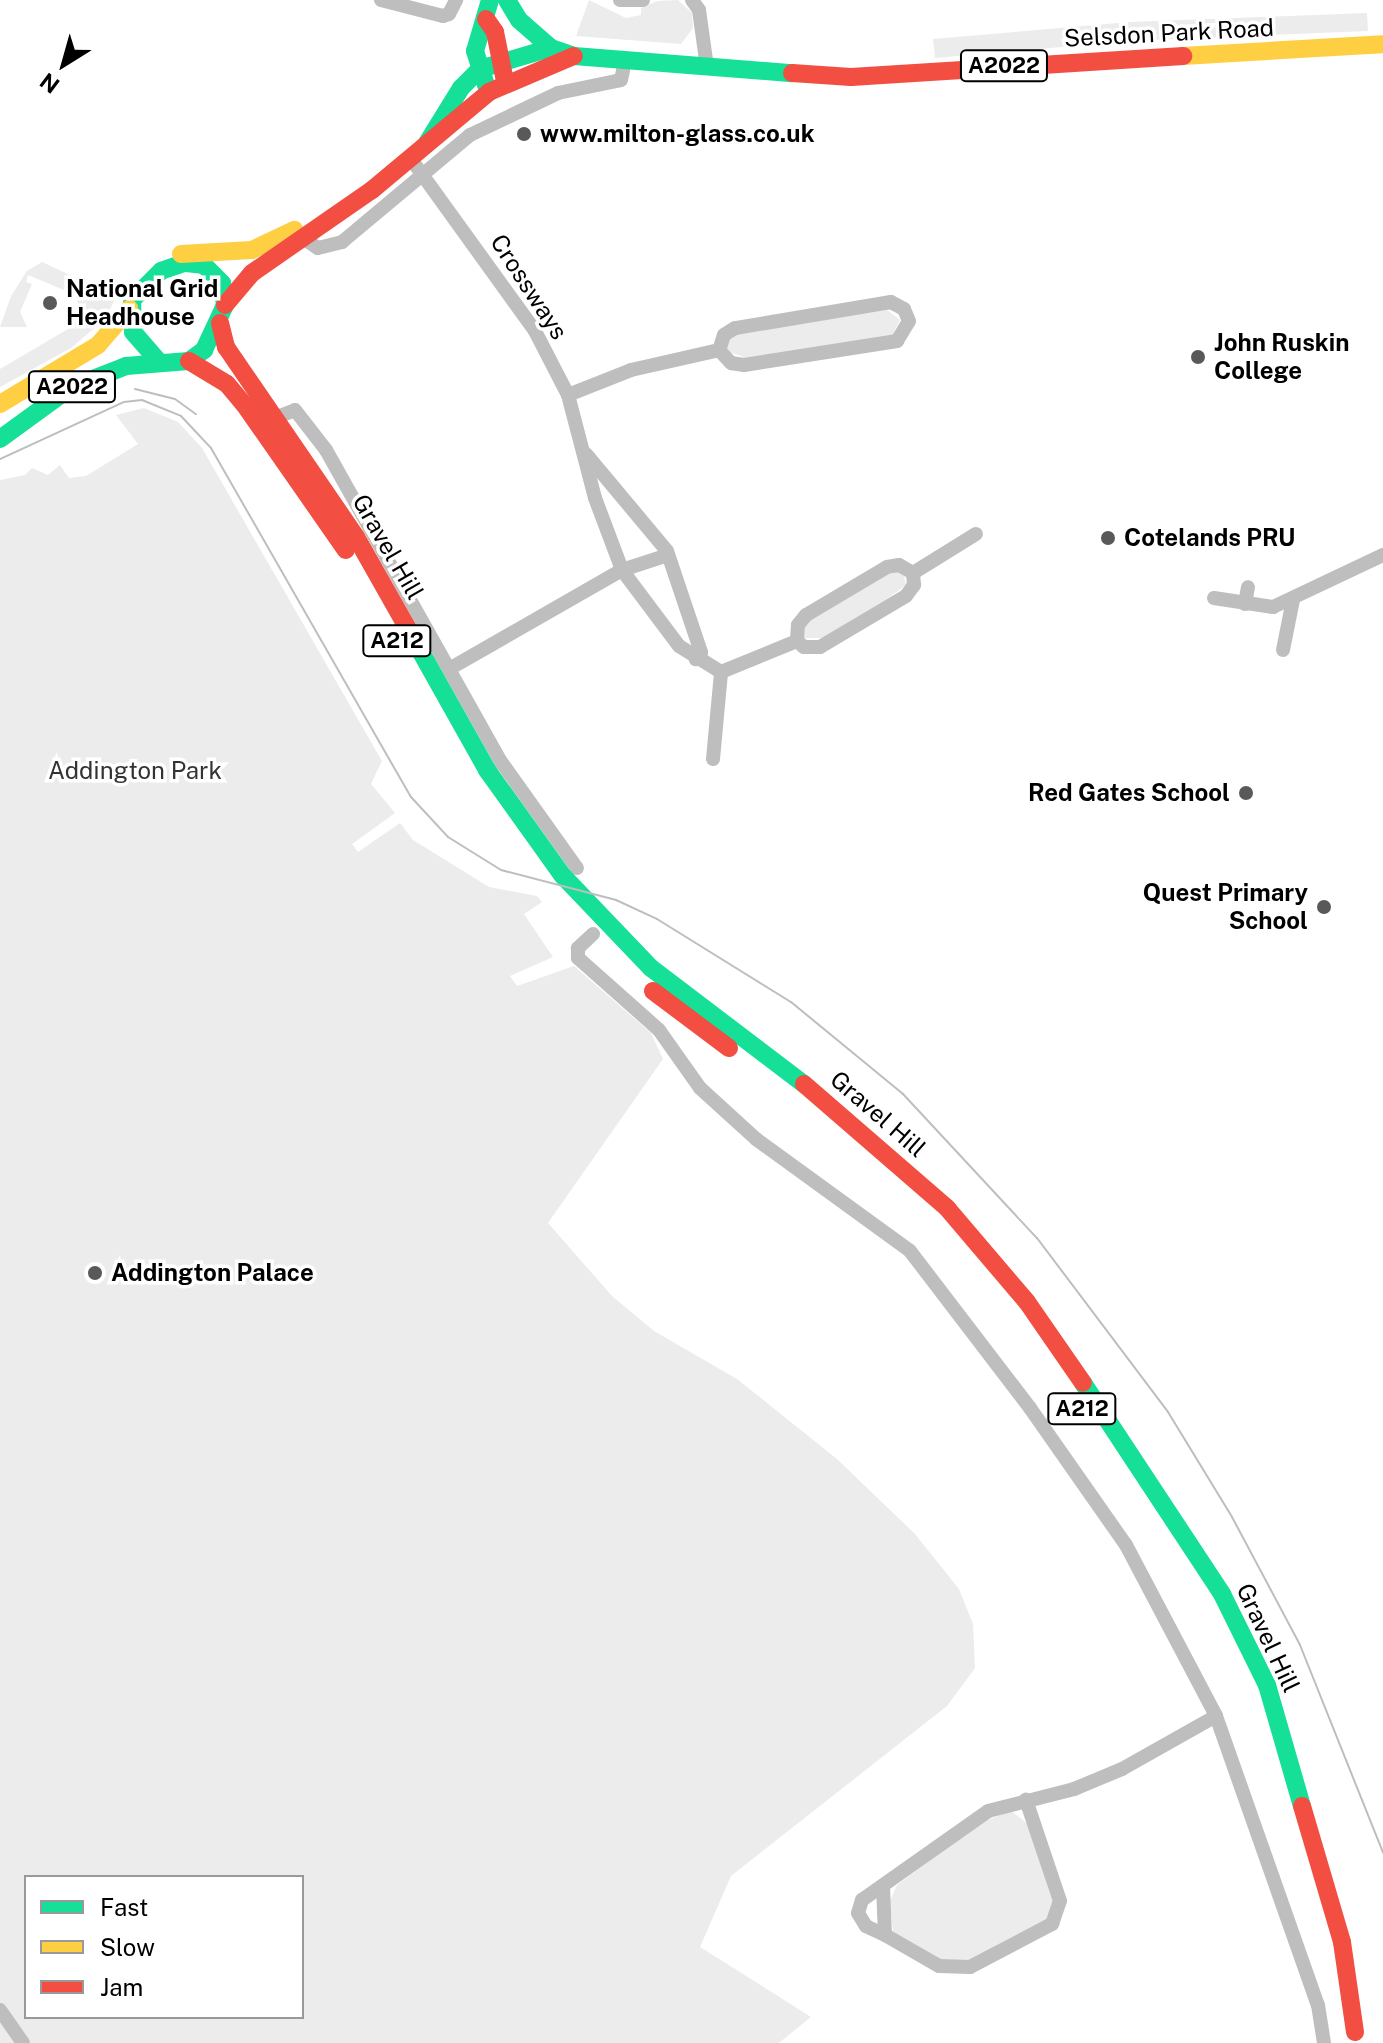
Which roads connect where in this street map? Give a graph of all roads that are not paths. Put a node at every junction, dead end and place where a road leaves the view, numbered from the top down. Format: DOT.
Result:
graph roads {
  1 [pos="381,0"];
  2 [pos="456,0"];
  3 [pos="490,0"];
  4 [pos="507,0"];
  5 [pos="620,0"];
  6 [pos="643,0"];
  7 [pos="692,0"];
  8 [pos="486,19"];
  9 [pos="1383,44"];
  10 [pos="551,48"];
  11 [pos="574,56"];
  12 [pos="498,61"];
  13 [pos="625,61"];
  14 [pos="707,67"];
  15 [pos="480,69"];
  16 [pos="497,87"];
  17 [pos="427,143"];
  18 [pos="417,166"];
  19 [pos="323,222"];
  20 [pos="306,240"];
  21 [pos="161,271"];
  22 [pos="129,309"];
  23 [pos="222,314"];
  24 [pos="719,350"];
  25 [pos="157,360"];
  26 [pos="189,361"];
  27 [pos="568,395"];
  28 [pos="0,404"];
  29 [pos="280,414"];
  30 [pos="0,439"];
  31 [pos="585,453"];
  32 [pos="976,534"];
  33 [pos="668,555"];
  34 [pos="1382,557"];
  35 [pos="622,570"];
  36 [pos="913,573"];
  37 [pos="1248,587"];
  38 [pos="1214,598"];
  39 [pos="1293,600"];
  40 [pos="1245,604"];
  41 [pos="797,641"];
  42 [pos="1283,650"];
  43 [pos="696,659"];
  44 [pos="449,669"];
  45 [pos="721,672"];
  46 [pos="713,759"];
  47 [pos="537,830"];
  48 [pos="577,868"];
  49 [pos="593,934"];
  50 [pos="1216,1716"];
  51 [pos="1026,1800"];
  52 [pos="883,1886"];
  53 [pos="885,1935"];
  54 [pos="0,2010"];
  55 [pos="1356,2038"];
  56 [pos="23,2043"];
  57 [pos="1324,2043"];
  1 -- 2 [label="street"];
  3 -- 8 [label="main road"];
  4 -- 10 [label="main road"];
  5 -- 6 [label="street"];
  7 -- 14 [label="street"];
  8 -- 12 [label="main road"];
  8 -- 15 [label="main road"];
  9 -- 14 [label="main road, Selsdon Park Road / A2022"];
  10 -- 11 [label="main road, Selsdon Park Road / A2022"];
  10 -- 12 [label="main road, Selsdon Park Road / A2022"];
  11 -- 13 [label="main road, Selsdon Park Road / A2022"];
  11 -- 16 [label="main road, Selsdon Park Road / A2022"];
  12 -- 15 [label="main road, Selsdon Park Road / A2022"];
  12 -- 16 [label="main road"];
  13 -- 14 [label="main road, Selsdon Park Road / A2022"];
  13 -- 18 [label="street"];
  15 -- 16 [label="main road"];
  15 -- 17 [label="main road, Selsdon Park Road / A2022"];
  16 -- 17 [label="main road, Selsdon Park Road / A2022"];
  17 -- 18 [label="main road, Selsdon Park Road / A2022"];
  18 -- 19 [label="main road, Selsdon Park Road / A2022"];
  18 -- 20 [label="street"];
  18 -- 27 [label="street, Crossways"];
  19 -- 20 [label="main road, Selsdon Park Road / A2022"];
  19 -- 21 [label="main road, Selsdon Park Road / A2022"];
  20 -- 23 [label="main road, Selsdon Park Road / A2022"];
  21 -- 22 [label="main road"];
  21 -- 23 [label="main road"];
  22 -- 25 [label="main road"];
  22 -- 28 [label="main road, A2022"];
  23 -- 26 [label="main road"];
  23 -- 29 [label="main road, Gravel Hill / A212"];
  24 -- 24 [label="street"];
  24 -- 27 [label="street"];
  25 -- 26 [label="main road"];
  25 -- 30 [label="main road, A2022"];
  26 -- 49 [label="main road, Gravel Hill / A212"];
  27 -- 31 [label="street, Crossways"];
  29 -- 44 [label="street, Gravel Hill"];
  29 -- 47 [label="main road, Gravel Hill / A212"];
  31 -- 33 [label="street, Crossways"];
  31 -- 35 [label="street, Crossways"];
  32 -- 36 [label="street"];
  33 -- 35 [label="street"];
  33 -- 43 [label="street, Crossways"];
  34 -- 39 [label="street"];
  35 -- 43 [label="street, Crossways"];
  35 -- 44 [label="street"];
  36 -- 41 [label="street"];
  36 -- 41 [label="street"];
  37 -- 40 [label="street"];
  38 -- 40 [label="street"];
  39 -- 40 [label="street"];
  39 -- 42 [label="street"];
  41 -- 45 [label="street"];
  43 -- 45 [label="street, Crossways"];
  44 -- 47 [label="street, Gravel Hill"];
  45 -- 46 [label="street"];
  47 -- 48 [label="street, Gravel Hill"];
  47 -- 55 [label="main road, Gravel Hill / A212"];
  49 -- 50 [label="street"];
  49 -- 55 [label="main road, Gravel Hill / A212"];
  50 -- 51 [label="street"];
  50 -- 57 [label="street"];
  51 -- 52 [label="street"];
  51 -- 53 [label="street"];
  52 -- 53 [label="street"];
  52 -- 53 [label="street"];
  54 -- 56 [label="street"];
}
